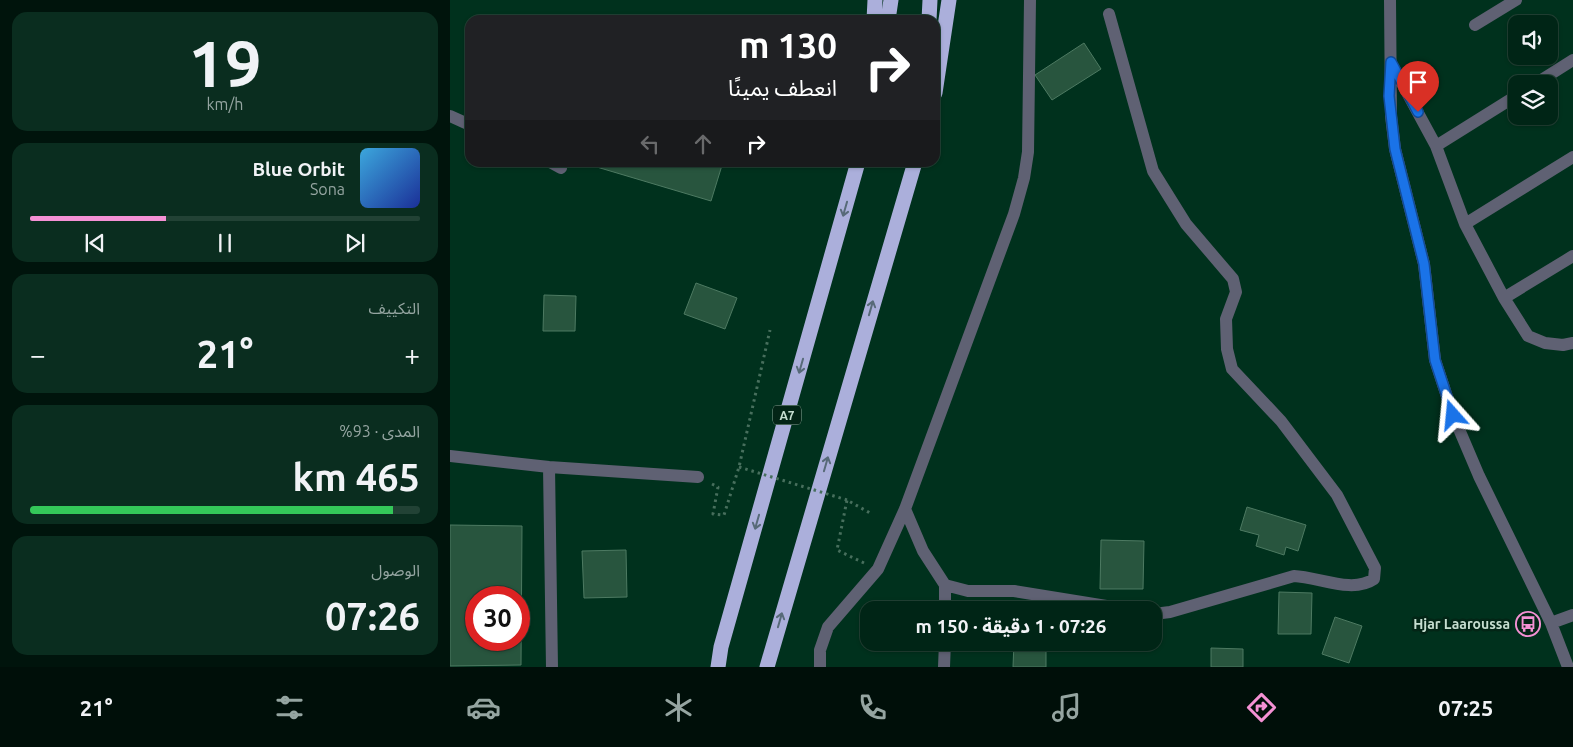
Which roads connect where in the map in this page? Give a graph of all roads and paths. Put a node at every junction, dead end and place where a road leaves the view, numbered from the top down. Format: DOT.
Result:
graph roads {
  1 [pos="875,0"];
  2 [pos="890,0"];
  3 [pos="930,0"];
  4 [pos="949,0"];
  5 [pos="1030,0"];
  6 [pos="1390,0"];
  7 [pos="1516,0"];
  8 [pos="1109,14"];
  9 [pos="874,15"];
  10 [pos="888,15"];
  11 [pos="929,15"];
  12 [pos="1475,25"];
  13 [pos="940,60"];
  14 [pos="1391,62"];
  15 [pos="1572,62"];
  16 [pos="1550,75"];
  17 [pos="1508,101"];
  18 [pos="450,116"];
  19 [pos="465,123"];
  20 [pos="1436,146"];
  21 [pos="1573,157"];
  22 [pos="857,167"];
  23 [pos="912,167"];
  24 [pos="1465,224"];
  25 [pos="1573,256"];
  26 [pos="1504,298"];
  27 [pos="770,330"];
  28 [pos="1573,343"];
  29 [pos="450,456"];
  30 [pos="739,467"];
  31 [pos="549,468"];
  32 [pos="698,477"];
  33 [pos="846,500"];
  34 [pos="905,509"];
  35 [pos="870,513"];
  36 [pos="878,569"];
  37 [pos="945,585"];
  38 [pos="945,601"];
  39 [pos="1076,601"];
  40 [pos="1162,613"];
  41 [pos="1573,616"];
  42 [pos="1551,623"];
  43 [pos="945,651"];
  44 [pos="552,667"];
  45 [pos="718,667"];
  46 [pos="767,667"];
  47 [pos="820,667"];
  48 [pos="944,667"];
  49 [pos="1568,667"];
  1 -- 9 [label="highway"];
  2 -- 10 [label="highway"];
  3 -- 11 [label="highway"];
  4 -- 13 [label="highway"];
  5 -- 34 [label="street"];
  6 -- 14 [label="street"];
  7 -- 12 [label="street"];
  8 -- 40 [label="street"];
  14 -- 20 [label="street"];
  14 -- 42 [label="street"];
  15 -- 16 [label="street"];
  17 -- 20 [label="street"];
  18 -- 19 [label="street"];
  20 -- 24 [label="street"];
  21 -- 24 [label="street"];
  22 -- 45 [label="highway, A7, one-way"];
  46 -- 23 [label="highway, one-way"];
  24 -- 26 [label="street"];
  25 -- 26 [label="street"];
  26 -- 28 [label="street"];
  27 -- 30 [label="path"];
  29 -- 31 [label="street"];
  30 -- 32 [label="path"];
  30 -- 33 [label="path, bridge"];
  31 -- 32 [label="street"];
  31 -- 44 [label="street"];
  33 -- 35 [label="path"];
  33 -- 36 [label="path"];
  34 -- 36 [label="street"];
  34 -- 37 [label="street"];
  36 -- 47 [label="street"];
  37 -- 38 [label="street"];
  37 -- 39 [label="street"];
  41 -- 42 [label="street"];
  42 -- 49 [label="street"];
  43 -- 48 [label="street"];
}
